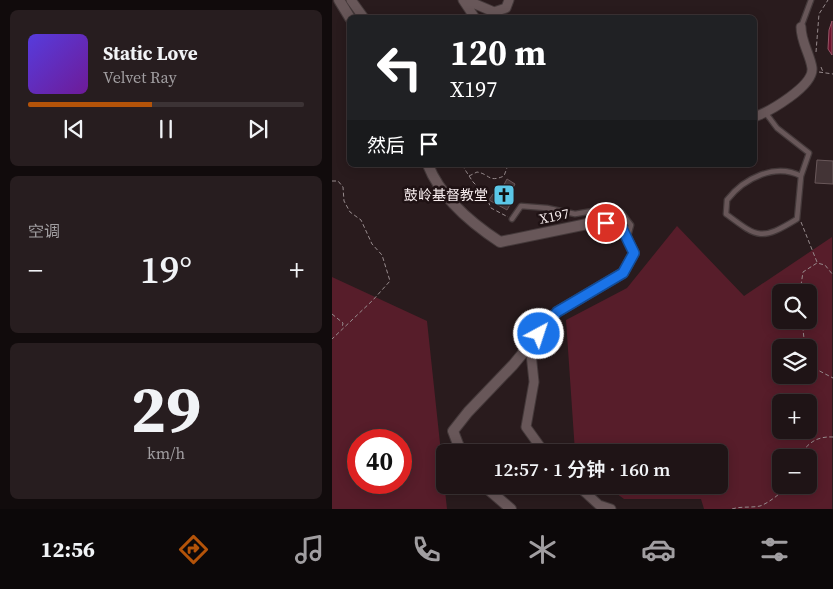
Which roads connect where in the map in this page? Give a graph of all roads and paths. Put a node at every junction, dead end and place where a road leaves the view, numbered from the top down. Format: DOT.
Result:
graph roads {
  1 [pos="339,0"];
  2 [pos="350,0"];
  3 [pos="465,0"];
  4 [pos="509,0"];
  5 [pos="810,0"];
  6 [pos="828,0"];
  7 [pos="348,15"];
  8 [pos="362,15"];
  9 [pos="473,15"];
  10 [pos="801,27"];
  11 [pos="816,55"];
  12 [pos="819,64"];
  13 [pos="822,72"];
  14 [pos="811,73"];
  15 [pos="832,74"];
  16 [pos="765,112"];
  17 [pos="757,116"];
  18 [pos="429,167"];
  19 [pos="463,167"];
  20 [pos="507,167"];
  21 [pos="469,176"];
  22 [pos="801,176"];
  23 [pos="332,181"];
  24 [pos="512,219"];
  25 [pos="797,219"];
  26 [pos="627,240"];
  27 [pos="817,263"];
  28 [pos="832,276"];
  29 [pos="801,284"];
  30 [pos="332,314"];
  31 [pos="342,329"];
  32 [pos="332,340"];
  33 [pos="530,344"];
  34 [pos="817,369"];
  35 [pos="832,378"];
  36 [pos="832,437"];
  37 [pos="458,444"];
  38 [pos="538,444"];
  39 [pos="804,449"];
  40 [pos="494,494"];
  41 [pos="587,494"];
  42 [pos="779,494"];
  43 [pos="511,509"];
  44 [pos="611,509"];
  45 [pos="732,509"];
  1 -- 7 [label="street"];
  2 -- 8 [label="street"];
  3 -- 4 [label="street"];
  3 -- 9 [label="street"];
  5 -- 10 [label="lane"];
  6 -- 11 [label="path"];
  10 -- 14 [label="street"];
  12 -- 13 [label="path"];
  13 -- 14 [label="path"];
  13 -- 15 [label="path"];
  14 -- 16 [label="street"];
  16 -- 17 [label="street"];
  16 -- 22 [label="lane"];
  18 -- 26 [label="street, X197 / X197"];
  19 -- 21 [label="path"];
  20 -- 21 [label="path"];
  21 -- 24 [label="path"];
  22 -- 25 [label="lane"];
  22 -- 25 [label="lane"];
  23 -- 31 [label="path"];
  24 -- 26 [label="lane"];
  25 -- 27 [label="path"];
  26 -- 33 [label="street"];
  27 -- 28 [label="path"];
  27 -- 29 [label="path"];
  30 -- 31 [label="path"];
  31 -- 32 [label="path"];
  33 -- 37 [label="street"];
  33 -- 38 [label="street"];
  34 -- 35 [label="path"];
  36 -- 39 [label="path"];
  40 -- 43 [label="street"];
  41 -- 44 [label="street"];
  42 -- 45 [label="path"];
}
